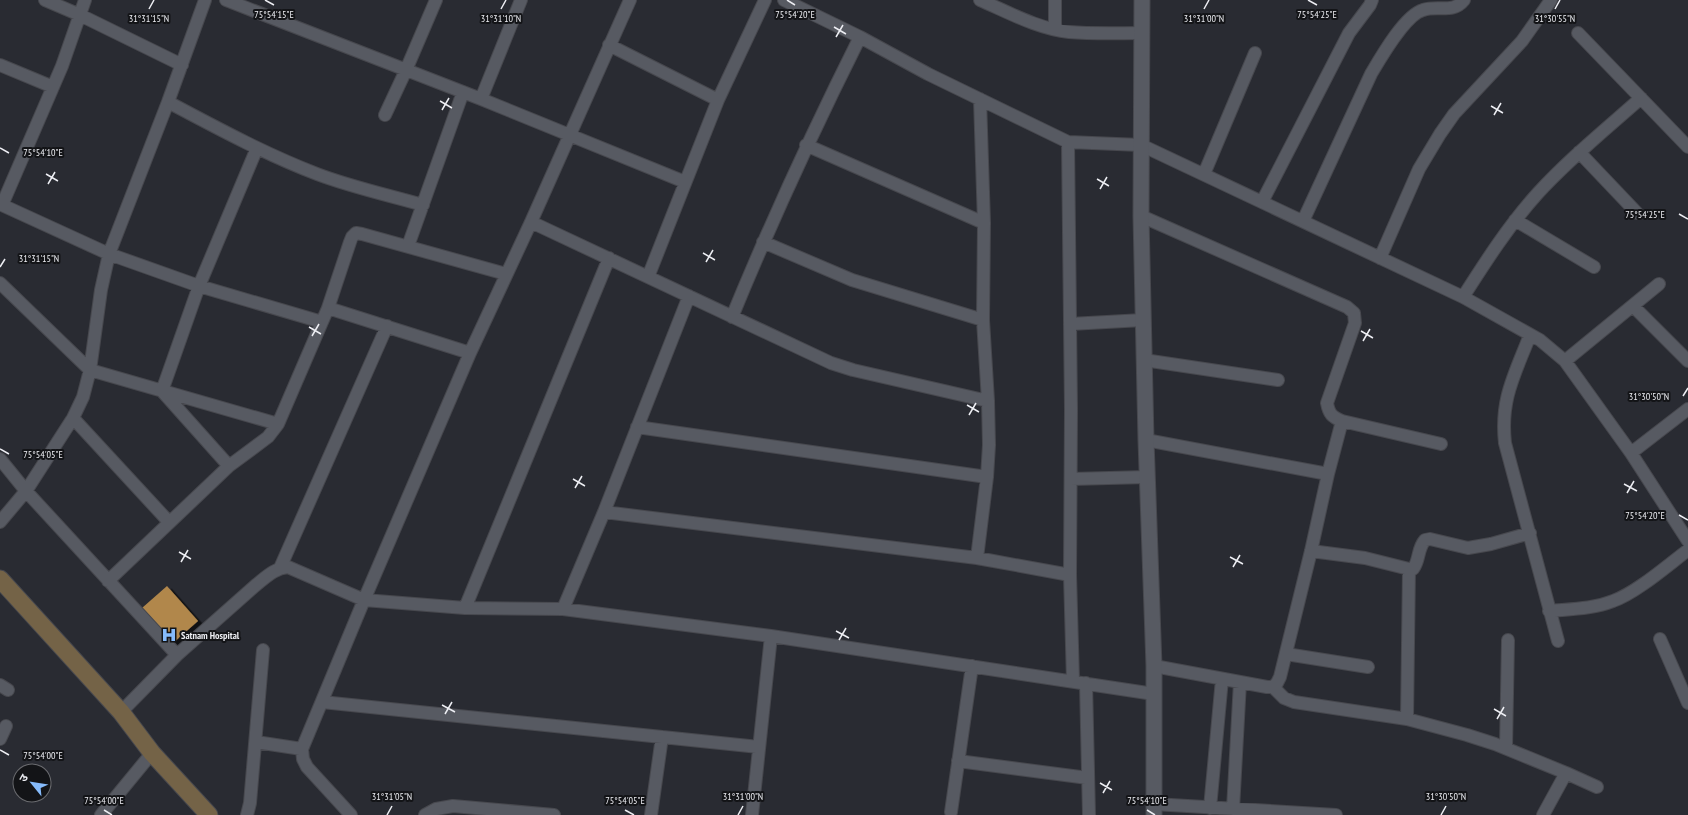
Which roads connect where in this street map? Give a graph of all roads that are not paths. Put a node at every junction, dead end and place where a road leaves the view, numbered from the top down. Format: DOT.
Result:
graph roads {
  1 [pos="45,0"];
  2 [pos="85,0"];
  3 [pos="205,0"];
  4 [pos="226,0"];
  5 [pos="436,0"];
  6 [pos="522,0"];
  7 [pos="630,0"];
  8 [pos="765,0"];
  9 [pos="784,0"];
  10 [pos="980,0"];
  11 [pos="1055,0"];
  12 [pos="1142,0"];
  13 [pos="1372,0"];
  14 [pos="1464,0"];
  15 [pos="1552,0"];
  16 [pos="80,15"];
  17 [pos="1055,29"];
  18 [pos="1143,33"];
  19 [pos="1578,33"];
  20 [pos="860,37"];
  21 [pos="609,45"];
  22 [pos="1255,53"];
  23 [pos="0,65"];
  24 [pos="182,65"];
  25 [pos="406,70"];
  26 [pos="53,87"];
  27 [pos="463,92"];
  28 [pos="1641,98"];
  29 [pos="481,99"];
  30 [pos="980,99"];
  31 [pos="718,100"];
  32 [pos="168,102"];
  33 [pos="385,115"];
  34 [pos="568,135"];
  35 [pos="1068,142"];
  36 [pos="806,145"];
  37 [pos="1141,146"];
  38 [pos="1688,147"];
  39 [pos="257,148"];
  40 [pos="1579,152"];
  41 [pos="1204,174"];
  42 [pos="685,182"];
  43 [pos="1262,202"];
  44 [pos="423,205"];
  45 [pos="1,206"];
  46 [pos="1637,212"];
  47 [pos="1141,216"];
  48 [pos="1515,220"];
  49 [pos="531,222"];
  50 [pos="1303,222"];
  51 [pos="984,223"];
  52 [pos="763,242"];
  53 [pos="408,246"];
  54 [pos="109,254"];
  55 [pos="609,258"];
  56 [pos="1380,258"];
  57 [pos="1594,267"];
  58 [pos="506,274"];
  59 [pos="648,277"];
  60 [pos="0,283"];
  61 [pos="1659,284"];
  62 [pos="199,286"];
  63 [pos="689,296"];
  64 [pos="1463,297"];
  65 [pos="1633,306"];
  66 [pos="328,308"];
  67 [pos="732,317"];
  68 [pos="983,320"];
  69 [pos="1143,320"];
  70 [pos="322,322"];
  71 [pos="1070,324"];
  72 [pos="387,326"];
  73 [pos="1530,335"];
  74 [pos="470,353"];
  75 [pos="1144,360"];
  76 [pos="1565,361"];
  77 [pos="1688,361"];
  78 [pos="90,370"];
  79 [pos="1278,380"];
  80 [pos="162,391"];
  81 [pos="988,401"];
  82 [pos="1688,408"];
  83 [pos="73,418"];
  84 [pos="1342,420"];
  85 [pos="278,424"];
  86 [pos="637,428"];
  87 [pos="1146,440"];
  88 [pos="1441,444"];
  89 [pos="1631,453"];
  90 [pos="0,459"];
  91 [pos="229,466"];
  92 [pos="1328,474"];
  93 [pos="987,477"];
  94 [pos="1147,477"];
  95 [pos="1071,479"];
  96 [pos="26,491"];
  97 [pos="604,512"];
  98 [pos="0,522"];
  99 [pos="169,522"];
  100 [pos="1530,533"];
  101 [pos="1688,541"];
  102 [pos="1688,550"];
  103 [pos="1311,551"];
  104 [pos="977,558"];
  105 [pos="280,568"];
  106 [pos="1409,569"];
  107 [pos="1070,575"];
  108 [pos="0,579"];
  109 [pos="108,581"];
  110 [pos="364,600"];
  111 [pos="465,608"];
  112 [pos="563,609"];
  113 [pos="1549,611"];
  114 [pos="771,636"];
  115 [pos="1660,639"];
  116 [pos="1508,640"];
  117 [pos="1558,641"];
  118 [pos="263,650"];
  119 [pos="1286,654"];
  120 [pos="177,655"];
  121 [pos="972,666"];
  122 [pos="1154,666"];
  123 [pos="1368,667"];
  124 [pos="1683,678"];
  125 [pos="1222,679"];
  126 [pos="1073,681"];
  127 [pos="1240,682"];
  128 [pos="1086,684"];
  129 [pos="1273,687"];
  130 [pos="1154,694"];
  131 [pos="322,702"];
  132 [pos="1688,703"];
  133 [pos="121,712"];
  134 [pos="1407,719"];
  135 [pos="6,726"];
  136 [pos="662,737"];
  137 [pos="0,739"];
  138 [pos="256,742"];
  139 [pos="758,747"];
  140 [pos="1506,748"];
  141 [pos="302,749"];
  142 [pos="152,753"];
  143 [pos="958,760"];
  144 [pos="1566,772"];
  145 [pos="1088,778"];
  146 [pos="1597,787"];
  147 [pos="1210,808"];
  148 [pos="1233,809"];
  149 [pos="1154,810"];
  150 [pos="951,812"];
  151 [pos="507,813"];
  152 [pos="100,815"];
  153 [pos="209,815"];
  154 [pos="247,815"];
  155 [pos="352,815"];
  156 [pos="425,815"];
  157 [pos="552,815"];
  158 [pos="651,815"];
  159 [pos="752,815"];
  160 [pos="1089,815"];
  161 [pos="1336,815"];
  162 [pos="1543,815"];
  1 -- 16 [label="street"];
  2 -- 16 [label="street"];
  3 -- 24 [label="street"];
  4 -- 25 [label="street"];
  5 -- 25 [label="street"];
  6 -- 29 [label="street"];
  7 -- 21 [label="street"];
  8 -- 31 [label="street"];
  9 -- 20 [label="street"];
  10 -- 17 [label="street"];
  11 -- 17 [label="street"];
  12 -- 18 [label="street"];
  13 -- 43 [label="street"];
  14 -- 50 [label="street"];
  15 -- 56 [label="street"];
  16 -- 24 [label="street"];
  16 -- 26 [label="street"];
  17 -- 18 [label="street"];
  18 -- 37 [label="street"];
  19 -- 28 [label="street"];
  20 -- 30 [label="street"];
  20 -- 36 [label="street"];
  21 -- 31 [label="street"];
  21 -- 34 [label="street"];
  22 -- 41 [label="street"];
  23 -- 26 [label="street"];
  24 -- 32 [label="street"];
  25 -- 27 [label="street"];
  25 -- 33 [label="street"];
  26 -- 45 [label="street"];
  27 -- 29 [label="street"];
  27 -- 44 [label="street"];
  28 -- 38 [label="street"];
  28 -- 40 [label="street"];
  29 -- 34 [label="street"];
  30 -- 35 [label="street"];
  30 -- 51 [label="street"];
  31 -- 42 [label="street"];
  32 -- 39 [label="street"];
  32 -- 54 [label="street"];
  34 -- 42 [label="street"];
  34 -- 49 [label="street"];
  35 -- 37 [label="street"];
  35 -- 71 [label="street"];
  36 -- 51 [label="street"];
  36 -- 52 [label="street"];
  37 -- 41 [label="street"];
  37 -- 47 [label="street"];
  39 -- 44 [label="street"];
  39 -- 62 [label="street"];
  40 -- 46 [label="street"];
  40 -- 48 [label="street"];
  41 -- 43 [label="street"];
  42 -- 59 [label="street"];
  43 -- 50 [label="street"];
  44 -- 53 [label="street"];
  45 -- 54 [label="street"];
  47 -- 69 [label="street"];
  47 -- 84 [label="street"];
  48 -- 57 [label="street"];
  48 -- 64 [label="street"];
  49 -- 55 [label="street"];
  49 -- 58 [label="street"];
  50 -- 56 [label="street"];
  51 -- 68 [label="street"];
  52 -- 67 [label="street"];
  52 -- 68 [label="street"];
  53 -- 58 [label="street"];
  53 -- 66 [label="street"];
  54 -- 62 [label="street"];
  54 -- 78 [label="street"];
  55 -- 59 [label="street"];
  55 -- 111 [label="street"];
  56 -- 64 [label="street"];
  58 -- 74 [label="street"];
  59 -- 63 [label="street"];
  60 -- 78 [label="street"];
  61 -- 65 [label="street"];
  62 -- 70 [label="street"];
  62 -- 80 [label="street"];
  63 -- 67 [label="street"];
  63 -- 86 [label="street"];
  64 -- 73 [label="street"];
  65 -- 76 [label="street"];
  65 -- 77 [label="street"];
  66 -- 70 [label="street"];
  66 -- 72 [label="street"];
  67 -- 81 [label="street"];
  68 -- 81 [label="street"];
  69 -- 71 [label="street"];
  69 -- 75 [label="street"];
  70 -- 85 [label="street"];
  71 -- 95 [label="street"];
  72 -- 74 [label="street"];
  72 -- 105 [label="street"];
  73 -- 76 [label="street"];
  73 -- 100 [label="street"];
  74 -- 110 [label="street"];
  75 -- 79 [label="street"];
  75 -- 87 [label="street"];
  76 -- 89 [label="street"];
  78 -- 80 [label="street"];
  78 -- 83 [label="street"];
  80 -- 85 [label="street"];
  80 -- 91 [label="street"];
  81 -- 93 [label="street"];
  82 -- 89 [label="street"];
  83 -- 96 [label="street"];
  83 -- 99 [label="street"];
  84 -- 88 [label="street"];
  84 -- 92 [label="street"];
  85 -- 91 [label="street"];
  86 -- 93 [label="street"];
  86 -- 97 [label="street"];
  87 -- 92 [label="street"];
  87 -- 94 [label="street"];
  89 -- 101 [label="street"];
  90 -- 96 [label="street"];
  91 -- 99 [label="street"];
  92 -- 103 [label="street"];
  93 -- 104 [label="street"];
  94 -- 95 [label="street"];
  94 -- 122 [label="street"];
  95 -- 107 [label="street"];
  96 -- 98 [label="street"];
  96 -- 109 [label="street"];
  97 -- 104 [label="street"];
  97 -- 112 [label="street"];
  99 -- 109 [label="street"];
  100 -- 106 [label="street"];
  100 -- 113 [label="street"];
  102 -- 113 [label="street"];
  103 -- 106 [label="street"];
  103 -- 119 [label="street"];
  104 -- 107 [label="street"];
  105 -- 110 [label="street"];
  105 -- 120 [label="street"];
  106 -- 134 [label="street"];
  107 -- 126 [label="street"];
  108 -- 133 [label="main road"];
  109 -- 120 [label="street"];
  110 -- 111 [label="street"];
  110 -- 131 [label="street"];
  111 -- 112 [label="street"];
  112 -- 114 [label="street"];
  113 -- 117 [label="street"];
  114 -- 121 [label="street"];
  114 -- 139 [label="street"];
  115 -- 124 [label="street"];
  116 -- 140 [label="street"];
  118 -- 138 [label="street"];
  119 -- 123 [label="street"];
  119 -- 129 [label="street"];
  120 -- 133 [label="street"];
  121 -- 126 [label="street"];
  121 -- 143 [label="street"];
  122 -- 125 [label="street"];
  122 -- 130 [label="street"];
  124 -- 132 [label="street"];
  125 -- 127 [label="street"];
  125 -- 147 [label="street"];
  126 -- 128 [label="street"];
  127 -- 129 [label="street"];
  127 -- 148 [label="street"];
  128 -- 130 [label="street"];
  128 -- 145 [label="street"];
  129 -- 134 [label="street"];
  130 -- 149 [label="street"];
  131 -- 136 [label="street"];
  131 -- 141 [label="street"];
  133 -- 142 [label="main road"];
  134 -- 140 [label="street"];
  135 -- 137 [label="street"];
  136 -- 139 [label="street"];
  136 -- 158 [label="street"];
  138 -- 141 [label="street"];
  138 -- 154 [label="street"];
  139 -- 159 [label="street"];
  140 -- 144 [label="street"];
  141 -- 155 [label="street"];
  142 -- 152 [label="street"];
  142 -- 153 [label="main road"];
  143 -- 145 [label="street"];
  143 -- 150 [label="street"];
  144 -- 146 [label="street"];
  144 -- 162 [label="street"];
  145 -- 160 [label="street"];
  147 -- 148 [label="street"];
  147 -- 149 [label="street"];
  148 -- 161 [label="street"];
  151 -- 156 [label="street"];
  151 -- 157 [label="street"];
}
